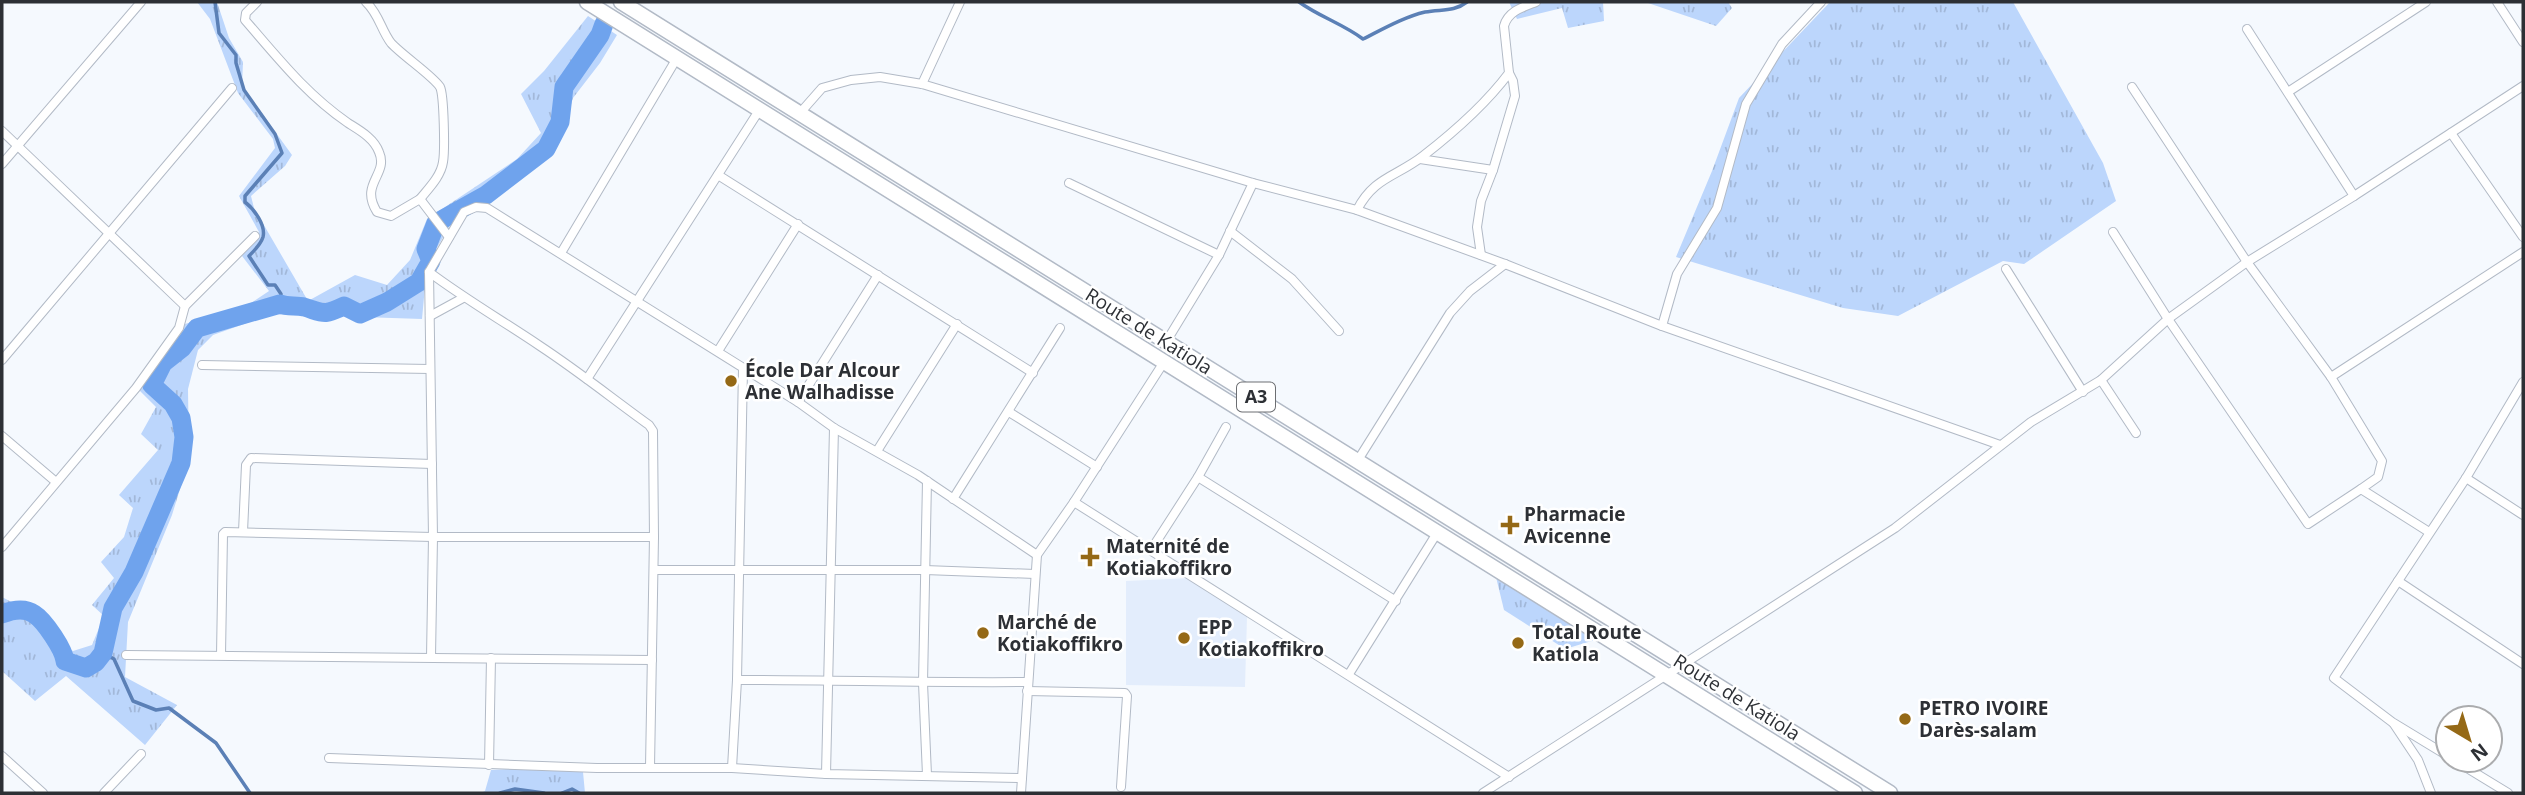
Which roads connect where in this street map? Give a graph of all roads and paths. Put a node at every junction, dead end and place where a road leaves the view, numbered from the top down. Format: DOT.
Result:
graph roads {
  1 [pos="141,2"];
  2 [pos="257,2"];
  3 [pos="366,2"];
  4 [pos="587,2"];
  5 [pos="621,2"];
  6 [pos="960,2"];
  7 [pos="1536,2"];
  8 [pos="1821,2"];
  9 [pos="2426,2"];
  10 [pos="2497,2"];
  11 [pos="2247,29"];
  12 [pos="2523,41"];
  13 [pos="677,58"];
  14 [pos="1509,73"];
  15 [pos="922,84"];
  16 [pos="2523,86"];
  17 [pos="2132,87"];
  18 [pos="232,88"];
  19 [pos="2288,92"];
  20 [pos="760,108"];
  21 [pos="800,113"];
  22 [pos="2,131"];
  23 [pos="2451,133"];
  24 [pos="17,146"];
  25 [pos="1420,159"];
  26 [pos="2,163"];
  27 [pos="1493,170"];
  28 [pos="718,175"];
  29 [pos="1069,183"];
  30 [pos="1253,183"];
  31 [pos="2354,196"];
  32 [pos="420,199"];
  33 [pos="1357,210"];
  34 [pos="797,224"];
  35 [pos="1230,231"];
  36 [pos="2113,232"];
  37 [pos="109,234"];
  38 [pos="255,236"];
  39 [pos="449,237"];
  40 [pos="2523,237"];
  41 [pos="2523,252"];
  42 [pos="561,253"];
  43 [pos="1219,255"];
  44 [pos="1481,255"];
  45 [pos="2248,262"];
  46 [pos="1505,264"];
  47 [pos="2006,269"];
  48 [pos="429,272"];
  49 [pos="878,275"];
  50 [pos="463,298"];
  51 [pos="638,302"];
  52 [pos="185,306"];
  53 [pos="430,316"];
  54 [pos="2168,319"];
  55 [pos="957,324"];
  56 [pos="1662,326"];
  57 [pos="1060,328"];
  58 [pos="1339,331"];
  59 [pos="1166,342"];
  60 [pos="718,351"];
  61 [pos="2,360"];
  62 [pos="1164,362"];
  63 [pos="202,365"];
  64 [pos="430,369"];
  65 [pos="743,369"];
  66 [pos="1033,373"];
  67 [pos="2331,377"];
  68 [pos="587,379"];
  69 [pos="2101,380"];
  70 [pos="2523,382"];
  71 [pos="2083,392"];
  72 [pos="798,402"];
  73 [pos="1009,412"];
  74 [pos="1226,427"];
  75 [pos="834,428"];
  76 [pos="2136,433"];
  77 [pos="2,436"];
  78 [pos="2000,445"];
  79 [pos="877,451"];
  80 [pos="1358,460"];
  81 [pos="432,464"];
  82 [pos="1097,467"];
  83 [pos="1198,477"];
  84 [pos="2466,478"];
  85 [pos="927,481"];
  86 [pos="56,482"];
  87 [pos="2361,489"];
  88 [pos="953,499"];
  89 [pos="1074,502"];
  90 [pos="2523,515"];
  91 [pos="243,532"];
  92 [pos="2429,532"];
  93 [pos="1437,533"];
  94 [pos="433,537"];
  95 [pos="654,537"];
  96 [pos="2,547"];
  97 [pos="1151,550"];
  98 [pos="1037,555"];
  99 [pos="654,570"];
  100 [pos="925,570"];
  101 [pos="740,571"];
  102 [pos="831,571"];
  103 [pos="1035,575"];
  104 [pos="2398,581"];
  105 [pos="1396,601"];
  106 [pos="126,655"];
  107 [pos="221,655"];
  108 [pos="431,657"];
  109 [pos="491,658"];
  110 [pos="652,660"];
  111 [pos="1684,663"];
  112 [pos="2523,664"];
  113 [pos="1349,674"];
  114 [pos="1666,675"];
  115 [pos="737,680"];
  116 [pos="828,680"];
  117 [pos="923,683"];
  118 [pos="1028,687"];
  119 [pos="2392,722"];
  120 [pos="2434,748"];
  121 [pos="141,754"];
  122 [pos="2,756"];
  123 [pos="329,758"];
  124 [pos="489,765"];
  125 [pos="650,767"];
  126 [pos="732,768"];
  127 [pos="826,774"];
  128 [pos="2477,774"];
  129 [pos="927,775"];
  130 [pos="1509,777"];
  131 [pos="1022,778"];
  132 [pos="1121,787"];
  133 [pos="43,793"];
  134 [pos="104,793"];
  135 [pos="1021,793"];
  136 [pos="1483,793"];
  137 [pos="1855,793"];
  138 [pos="1890,793"];
  139 [pos="2431,793"];
  140 [pos="2508,793"];
  1 -- 24 [label="street"];
  2 -- 32 [label="street"];
  3 -- 32 [label="street"];
  4 -- 13 [label="highway, Route de Katiola / A3"];
  5 -- 21 [label="highway, Route de Katiola / A3"];
  6 -- 15 [label="street"];
  7 -- 14 [label="street"];
  8 -- 56 [label="street"];
  9 -- 19 [label="street"];
  10 -- 12 [label="street"];
  11 -- 19 [label="street"];
  13 -- 20 [label="highway, Route de Katiola / A3"];
  13 -- 42 [label="street"];
  14 -- 25 [label="street"];
  14 -- 27 [label="street"];
  15 -- 21 [label="street"];
  15 -- 30 [label="street"];
  16 -- 23 [label="street"];
  17 -- 45 [label="street"];
  18 -- 37 [label="street"];
  19 -- 31 [label="street"];
  20 -- 28 [label="street"];
  20 -- 62 [label="highway, Route de Katiola / A3"];
  21 -- 59 [label="highway, Route de Katiola / A3"];
  22 -- 24 [label="street"];
  23 -- 31 [label="street"];
  23 -- 40 [label="street"];
  24 -- 26 [label="street"];
  24 -- 37 [label="street"];
  25 -- 27 [label="street"];
  25 -- 33 [label="street"];
  27 -- 44 [label="street"];
  28 -- 34 [label="street"];
  28 -- 51 [label="street"];
  29 -- 43 [label="street"];
  30 -- 33 [label="street"];
  30 -- 35 [label="street"];
  31 -- 45 [label="street"];
  32 -- 39 [label="street"];
  33 -- 44 [label="street"];
  34 -- 49 [label="street"];
  34 -- 60 [label="street"];
  35 -- 43 [label="street"];
  35 -- 58 [label="street"];
  36 -- 54 [label="street"];
  37 -- 52 [label="street"];
  37 -- 61 [label="street"];
  38 -- 52 [label="street"];
  39 -- 42 [label="street"];
  39 -- 48 [label="street"];
  41 -- 67 [label="street"];
  42 -- 51 [label="street"];
  43 -- 59 [label="street"];
  44 -- 46 [label="street"];
  45 -- 54 [label="street"];
  45 -- 67 [label="street"];
  46 -- 56 [label="street"];
  46 -- 80 [label="street"];
  47 -- 71 [label="street"];
  48 -- 50 [label="street"];
  48 -- 53 [label="street"];
  49 -- 55 [label="street"];
  49 -- 72 [label="street"];
  50 -- 53 [label="street"];
  50 -- 68 [label="street"];
  51 -- 60 [label="street"];
  51 -- 68 [label="street"];
  52 -- 86 [label="street"];
  53 -- 64 [label="street"];
  54 -- 69 [label="street"];
  54 -- 87 [label="street"];
  55 -- 66 [label="street"];
  55 -- 79 [label="street"];
  56 -- 78 [label="street"];
  57 -- 66 [label="street"];
  59 -- 80 [label="highway, Route de Katiola / A3"];
  60 -- 65 [label="street"];
  62 -- 82 [label="street"];
  62 -- 93 [label="highway, Route de Katiola / A3"];
  63 -- 64 [label="street"];
  64 -- 81 [label="street"];
  65 -- 72 [label="street"];
  65 -- 101 [label="street"];
  66 -- 73 [label="street"];
  67 -- 87 [label="street"];
  68 -- 95 [label="street"];
  69 -- 71 [label="street"];
  69 -- 76 [label="street"];
  70 -- 84 [label="street"];
  71 -- 78 [label="street"];
  72 -- 75 [label="street"];
  73 -- 82 [label="street"];
  73 -- 88 [label="street"];
  74 -- 83 [label="street"];
  75 -- 79 [label="street"];
  75 -- 102 [label="street"];
  77 -- 86 [label="street"];
  78 -- 111 [label="street"];
  79 -- 85 [label="street"];
  80 -- 111 [label="highway, Route de Katiola / A3"];
  81 -- 91 [label="street"];
  81 -- 94 [label="street"];
  82 -- 89 [label="street"];
  83 -- 97 [label="street"];
  83 -- 105 [label="street"];
  84 -- 90 [label="street"];
  84 -- 92 [label="street"];
  85 -- 88 [label="street"];
  85 -- 100 [label="street"];
  86 -- 96 [label="street"];
  87 -- 92 [label="street"];
  88 -- 98 [label="street"];
  89 -- 97 [label="street"];
  89 -- 98 [label="street"];
  91 -- 94 [label="street"];
  91 -- 107 [label="street"];
  92 -- 104 [label="street"];
  93 -- 105 [label="street"];
  93 -- 114 [label="highway, Route de Katiola / A3"];
  94 -- 95 [label="street"];
  94 -- 108 [label="street"];
  95 -- 99 [label="street"];
  97 -- 113 [label="street"];
  98 -- 103 [label="street"];
  99 -- 101 [label="street"];
  99 -- 110 [label="street"];
  100 -- 102 [label="street"];
  100 -- 103 [label="street"];
  100 -- 117 [label="street"];
  101 -- 102 [label="street"];
  101 -- 115 [label="street"];
  102 -- 116 [label="street"];
  103 -- 118 [label="street"];
  104 -- 112 [label="street"];
  104 -- 119 [label="street"];
  105 -- 113 [label="street"];
  106 -- 107 [label="street"];
  107 -- 108 [label="street"];
  108 -- 109 [label="street"];
  109 -- 110 [label="street"];
  109 -- 124 [label="street"];
  110 -- 125 [label="street"];
  111 -- 114 [label="street"];
  111 -- 138 [label="highway, Route de Katiola / A3"];
  113 -- 130 [label="street"];
  114 -- 130 [label="street"];
  114 -- 137 [label="highway, Route de Katiola / A3"];
  115 -- 116 [label="street"];
  115 -- 126 [label="street"];
  116 -- 117 [label="street"];
  116 -- 127 [label="street"];
  117 -- 118 [label="street"];
  117 -- 129 [label="street"];
  118 -- 131 [label="street"];
  118 -- 132 [label="street"];
  119 -- 120 [label="street"];
  119 -- 139 [label="street"];
  121 -- 134 [label="street"];
  122 -- 133 [label="street"];
  123 -- 124 [label="street"];
  124 -- 125 [label="street"];
  125 -- 126 [label="street"];
  126 -- 127 [label="street"];
  127 -- 129 [label="street"];
  128 -- 140 [label="street"];
  129 -- 131 [label="street"];
  130 -- 136 [label="street"];
  131 -- 135 [label="street"];
}
